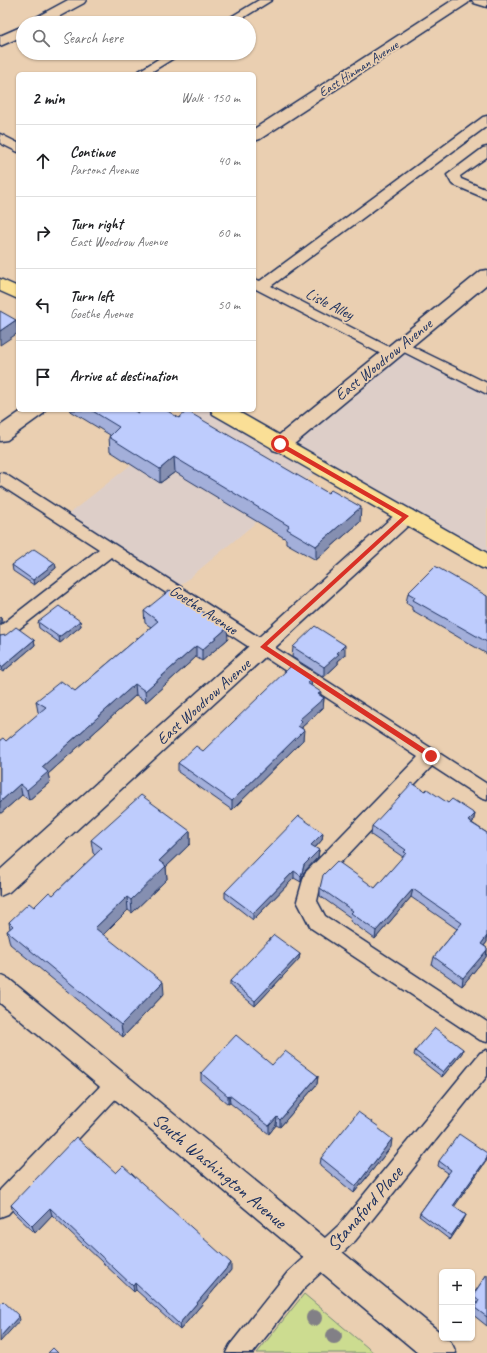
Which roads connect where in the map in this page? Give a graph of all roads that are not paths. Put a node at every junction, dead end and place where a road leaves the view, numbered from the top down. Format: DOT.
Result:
graph roads {
  1 [pos="79,0"];
  2 [pos="267,0"];
  3 [pos="463,0"];
  4 [pos="479,0"];
  5 [pos="487,3"];
  6 [pos="49,16"];
  7 [pos="239,16"];
  8 [pos="16,34"];
  9 [pos="0,42"];
  10 [pos="164,60"];
  11 [pos="143,72"];
  12 [pos="487,120"];
  13 [pos="256,135"];
  14 [pos="0,138"];
  15 [pos="16,146"];
  16 [pos="487,150"];
  17 [pos="487,195"];
  18 [pos="487,275"];
  19 [pos="0,284"];
  20 [pos="257,285"];
  21 [pos="16,293"];
  22 [pos="395,349"];
  23 [pos="487,389"];
  24 [pos="33,412"];
  25 [pos="224,412"];
  26 [pos="0,436"];
  27 [pos="280,444"];
  28 [pos="0,478"];
  29 [pos="406,516"];
  30 [pos="110,549"];
  31 [pos="487,562"];
  32 [pos="0,635"];
  33 [pos="263,647"];
  34 [pos="431,756"];
  35 [pos="487,793"];
  36 [pos="0,885"];
  37 [pos="0,987"];
  38 [pos="487,1033"];
  39 [pos="487,1060"];
  40 [pos="116,1084"];
  41 [pos="0,1206"];
  42 [pos="323,1256"];
  43 [pos="238,1353"];
  44 [pos="441,1353"];
  1 -- 6 [label="street"];
  2 -- 7 [label="lane"];
  3 -- 13 [label="street, East Hinman Avenue"];
  4 -- 5 [label="street"];
  8 -- 9 [label="street"];
  10 -- 11 [label="lane"];
  12 -- 20 [label="lane"];
  14 -- 15 [label="lane"];
  16 -- 17 [label="lane"];
  18 -- 22 [label="street, East Woodrow Avenue"];
  19 -- 21 [label="main road"];
  20 -- 22 [label="lane, Lisle Alley"];
  22 -- 23 [label="lane, Lisle Alley"];
  22 -- 27 [label="street, East Woodrow Avenue"];
  24 -- 26 [label="street"];
  25 -- 27 [label="main road"];
  27 -- 29 [label="main road"];
  28 -- 30 [label="lane, Goethe Avenue"];
  29 -- 31 [label="main road"];
  29 -- 33 [label="street, East Woodrow Avenue"];
  30 -- 32 [label="lane"];
  30 -- 33 [label="lane, Goethe Avenue"];
  33 -- 34 [label="lane, Goethe Avenue"];
  33 -- 36 [label="street, East Woodrow Avenue"];
  34 -- 35 [label="lane, Goethe Avenue"];
  34 -- 38 [label="lane"];
  37 -- 40 [label="street, South Washington Avenue"];
  39 -- 42 [label="lane, Stanaford Place"];
  40 -- 41 [label="lane"];
  40 -- 42 [label="street, South Washington Avenue"];
  42 -- 43 [label="lane, Stanaford Place"];
  42 -- 44 [label="street, South Washington Avenue"];
}
